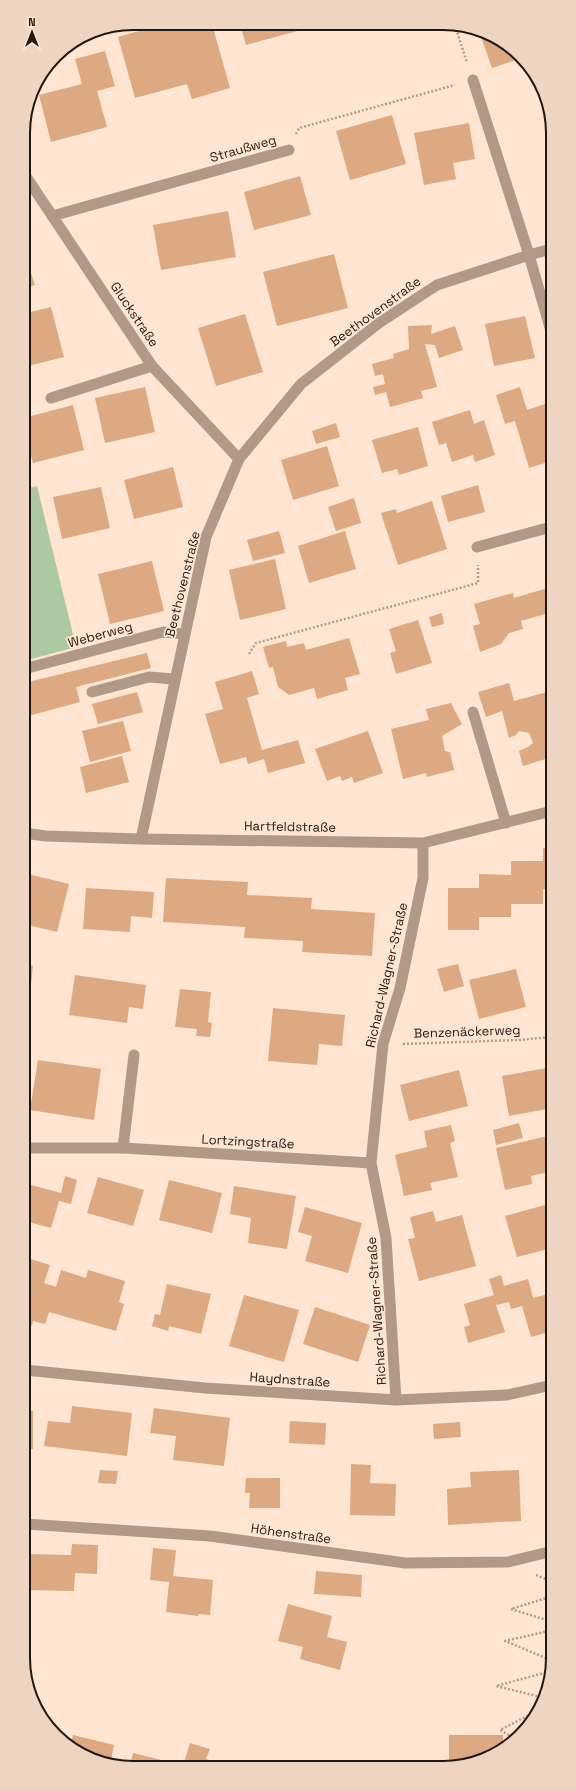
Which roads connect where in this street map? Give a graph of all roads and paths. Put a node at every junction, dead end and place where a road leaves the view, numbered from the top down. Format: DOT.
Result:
graph roads {
  1 [pos="457,31"];
  2 [pos="473,80"];
  3 [pos="290,150"];
  4 [pos="30,183"];
  5 [pos="52,216"];
  6 [pos="546,250"];
  7 [pos="529,255"];
  8 [pos="546,314"];
  9 [pos="152,366"];
  10 [pos="51,398"];
  11 [pos="239,459"];
  12 [pos="546,528"];
  13 [pos="476,547"];
  14 [pos="184,634"];
  15 [pos="249,654"];
  16 [pos="30,666"];
  17 [pos="174,679"];
  18 [pos="92,692"];
  19 [pos="473,712"];
  20 [pos="546,813"];
  21 [pos="506,823"];
  22 [pos="30,834"];
  23 [pos="141,839"];
  24 [pos="423,843"];
  25 [pos="546,1038"];
  26 [pos="383,1044"];
  27 [pos="134,1055"];
  28 [pos="30,1148"];
  29 [pos="123,1148"];
  30 [pos="371,1163"];
  31 [pos="30,1370"];
  32 [pos="546,1386"];
  33 [pos="396,1400"];
  34 [pos="30,1524"];
  35 [pos="546,1553"];
  36 [pos="546,1598"];
  37 [pos="546,1620"];
  38 [pos="546,1632"];
  39 [pos="546,1658"];
  40 [pos="545,1673"];
  41 [pos="538,1696"];
  42 [pos="529,1715"];
  43 [pos="511,1736"];
  1 -- 2 [label="path"];
  2 -- 3 [label="path, Straußweg"];
  2 -- 7 [label="street"];
  3 -- 5 [label="street, Straußweg"];
  4 -- 5 [label="street, Gluckstraße"];
  5 -- 9 [label="street, Gluckstraße"];
  6 -- 7 [label="street, Beethovenstraße"];
  7 -- 8 [label="street"];
  7 -- 11 [label="street, Beethovenstraße"];
  9 -- 10 [label="street"];
  9 -- 11 [label="street, Gluckstraße"];
  11 -- 14 [label="street, Beethovenstraße"];
  12 -- 13 [label="street"];
  13 -- 15 [label="path"];
  14 -- 16 [label="street, Weberweg"];
  14 -- 17 [label="street, Beethovenstraße"];
  17 -- 18 [label="street"];
  17 -- 23 [label="street, Beethovenstraße"];
  19 -- 21 [label="street"];
  20 -- 21 [label="street, Hartfeldstraße"];
  21 -- 24 [label="street, Hartfeldstraße"];
  22 -- 23 [label="street, Hartfeldstraße"];
  23 -- 24 [label="street, Hartfeldstraße"];
  24 -- 26 [label="street, Richard-Wagner-Straße"];
  25 -- 26 [label="path, Benzenäckerweg"];
  26 -- 30 [label="street, Richard-Wagner-Straße"];
  27 -- 29 [label="street"];
  28 -- 29 [label="street, Lortzingstraße"];
  29 -- 30 [label="street, Lortzingstraße"];
  30 -- 33 [label="street, Richard-Wagner-Straße"];
  31 -- 33 [label="street, Haydnstraße"];
  32 -- 33 [label="street, Haydnstraße"];
  34 -- 35 [label="street, Höhenstraße"];
  36 -- 37 [label="path"];
  38 -- 39 [label="path"];
  40 -- 41 [label="path"];
  42 -- 43 [label="path"];
}
